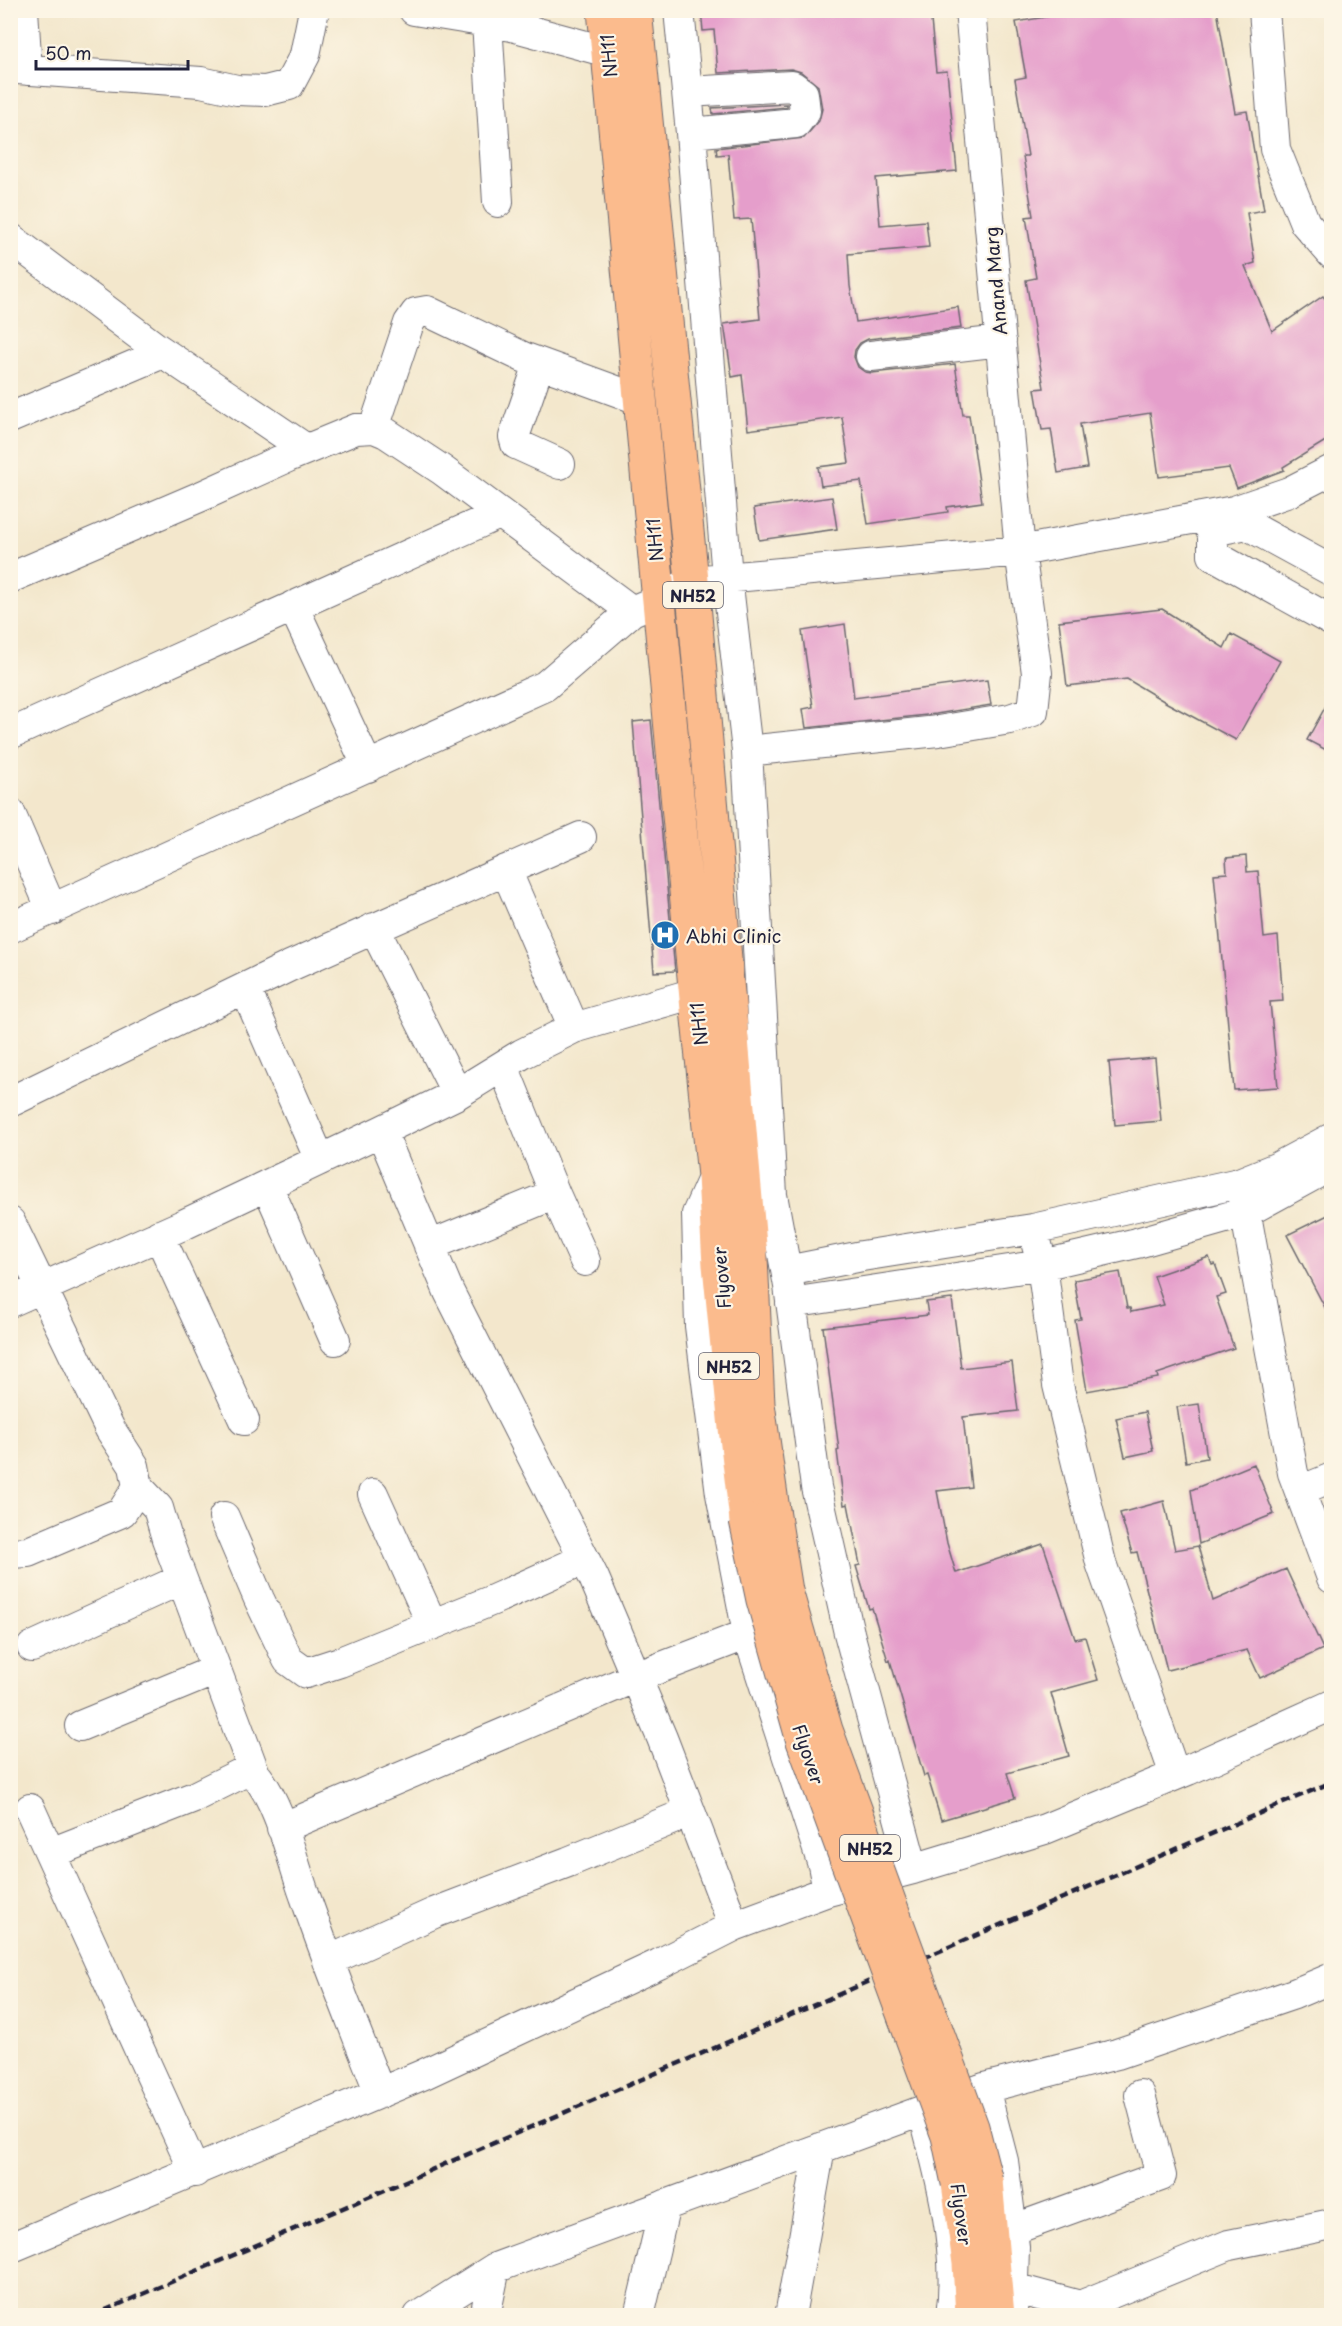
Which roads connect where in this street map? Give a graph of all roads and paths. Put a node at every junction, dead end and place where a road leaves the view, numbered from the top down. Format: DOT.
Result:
graph roads {
  1 [pos="23,10"];
  2 [pos="314,10"];
  3 [pos="604,10"];
  4 [pos="635,10"];
  5 [pos="679,10"];
  6 [pos="970,10"];
  7 [pos="1264,10"];
  8 [pos="430,12"];
  9 [pos="488,22"];
  10 [pos="608,52"];
  11 [pos="19,67"];
  12 [pos="687,92"];
  13 [pos="691,133"];
  14 [pos="498,202"];
  15 [pos="10,238"];
  16 [pos="1332,254"];
  17 [pos="22,261"];
  18 [pos="1001,341"];
  19 [pos="163,353"];
  20 [pos="872,356"];
  21 [pos="540,364"];
  22 [pos="641,400"];
  23 [pos="10,418"];
  24 [pos="374,428"];
  25 [pos="306,449"];
  26 [pos="560,464"];
  27 [pos="1332,470"];
  28 [pos="499,514"];
  29 [pos="1207,524"];
  30 [pos="1020,551"];
  31 [pos="1332,571"];
  32 [pos="727,577"];
  33 [pos="10,578"];
  34 [pos="692,581"];
  35 [pos="646,605"];
  36 [pos="293,606"];
  37 [pos="1332,621"];
  38 [pos="10,734"];
  39 [pos="747,752"];
  40 [pos="368,766"];
  41 [pos="10,813"];
  42 [pos="581,837"];
  43 [pos="506,870"];
  44 [pos="52,910"];
  45 [pos="10,928"];
  46 [pos="374,928"];
  47 [pos="245,988"];
  48 [pos="695,993"];
  49 [pos="574,1028"];
  50 [pos="503,1066"];
  51 [pos="457,1094"];
  52 [pos="10,1102"];
  53 [pos="381,1131"];
  54 [pos="1332,1138"];
  55 [pos="320,1160"];
  56 [pos="1332,1165"];
  57 [pos="729,1178"];
  58 [pos="1239,1183"];
  59 [pos="267,1185"];
  60 [pos="555,1194"];
  61 [pos="772,1195"];
  62 [pos="1246,1212"];
  63 [pos="10,1222"];
  64 [pos="1033,1229"];
  65 [pos="159,1235"];
  66 [pos="429,1246"];
  67 [pos="585,1261"];
  68 [pos="1042,1265"];
  69 [pos="787,1271"];
  70 [pos="42,1288"];
  71 [pos="10,1302"];
  72 [pos="791,1303"];
  73 [pos="335,1340"];
  74 [pos="244,1419"];
  75 [pos="1332,1478"];
  76 [pos="138,1487"];
  77 [pos="1300,1491"];
  78 [pos="373,1494"];
  79 [pos="759,1515"];
  80 [pos="224,1517"];
  81 [pos="10,1553"];
  82 [pos="584,1558"];
  83 [pos="1332,1578"];
  84 [pos="182,1579"];
  85 [pos="432,1624"];
  86 [pos="748,1634"];
  87 [pos="32,1647"];
  88 [pos="216,1670"];
  89 [pos="636,1677"];
  90 [pos="1332,1705"];
  91 [pos="80,1726"];
  92 [pos="255,1774"];
  93 [pos="1175,1775"];
  94 [pos="30,1809"];
  95 [pos="690,1812"];
  96 [pos="282,1828"];
  97 [pos="51,1853"];
  98 [pos="913,1869"];
  99 [pos="828,1891"];
  100 [pos="734,1926"];
  101 [pos="328,1961"];
  102 [pos="1332,1977"];
  103 [pos="984,2088"];
  104 [pos="380,2093"];
  105 [pos="1140,2095"];
  106 [pos="923,2110"];
  107 [pos="820,2148"];
  108 [pos="1003,2163"];
  109 [pos="195,2172"];
  110 [pos="942,2180"];
  111 [pos="665,2205"];
  112 [pos="1332,2224"];
  113 [pos="1012,2230"];
  114 [pos="12,2243"];
  115 [pos="495,2268"];
  116 [pos="1008,2306"];
  117 [pos="1086,2311"];
  118 [pos="418,2316"];
  119 [pos="485,2316"];
  120 [pos="639,2316"];
  121 [pos="790,2316"];
  122 [pos="951,2316"];
  123 [pos="972,2316"];
  1 -- 11 [label="street"];
  2 -- 11 [label="street"];
  3 -- 10 [label="highway, NH11 / NH52"];
  4 -- 34 [label="highway, NH52"];
  5 -- 12 [label="street"];
  6 -- 18 [label="street, Anand Marg"];
  7 -- 16 [label="street"];
  8 -- 9 [label="street"];
  9 -- 10 [label="street"];
  9 -- 14 [label="street"];
  10 -- 22 [label="highway, NH11 / NH52"];
  12 -- 13 [label="street"];
  12 -- 13 [label="street"];
  13 -- 32 [label="street"];
  15 -- 17 [label="street"];
  17 -- 19 [label="street"];
  18 -- 20 [label="street"];
  18 -- 30 [label="street, Anand Marg"];
  19 -- 23 [label="street"];
  19 -- 25 [label="street"];
  21 -- 22 [label="street"];
  21 -- 24 [label="street"];
  21 -- 26 [label="street"];
  22 -- 35 [label="highway, NH11 / NH52"];
  24 -- 25 [label="street"];
  24 -- 28 [label="street"];
  25 -- 33 [label="street"];
  27 -- 29 [label="street"];
  28 -- 35 [label="street"];
  28 -- 36 [label="street"];
  29 -- 30 [label="street"];
  29 -- 31 [label="street"];
  29 -- 37 [label="street"];
  30 -- 32 [label="street"];
  30 -- 39 [label="street, Anand Marg"];
  32 -- 34 [label="street"];
  32 -- 39 [label="street"];
  34 -- 35 [label="street"];
  34 -- 57 [label="highway, NH52"];
  35 -- 40 [label="street"];
  35 -- 48 [label="highway, NH11 / NH52"];
  36 -- 38 [label="street"];
  36 -- 40 [label="street"];
  39 -- 61 [label="street"];
  40 -- 44 [label="street"];
  41 -- 44 [label="street"];
  42 -- 43 [label="street"];
  43 -- 46 [label="street"];
  43 -- 49 [label="street"];
  44 -- 45 [label="street"];
  46 -- 47 [label="street"];
  46 -- 51 [label="street"];
  47 -- 52 [label="street"];
  47 -- 55 [label="street"];
  48 -- 49 [label="street"];
  48 -- 57 [label="highway, NH11 / NH52"];
  49 -- 50 [label="street"];
  50 -- 51 [label="street"];
  50 -- 60 [label="street"];
  51 -- 53 [label="street"];
  53 -- 55 [label="street"];
  53 -- 66 [label="street"];
  54 -- 58 [label="street"];
  55 -- 59 [label="street"];
  56 -- 62 [label="street"];
  57 -- 61 [label="street"];
  57 -- 79 [label="highway, Flyover / NH52"];
  57 -- 86 [label="street"];
  58 -- 62 [label="street"];
  58 -- 64 [label="street"];
  59 -- 65 [label="street"];
  59 -- 73 [label="street"];
  60 -- 66 [label="street"];
  60 -- 67 [label="street"];
  61 -- 69 [label="street"];
  62 -- 68 [label="street"];
  62 -- 77 [label="street"];
  63 -- 70 [label="street"];
  64 -- 68 [label="street"];
  64 -- 69 [label="street"];
  65 -- 70 [label="street"];
  65 -- 74 [label="street"];
  66 -- 82 [label="street"];
  68 -- 72 [label="street"];
  68 -- 93 [label="street"];
  69 -- 72 [label="street"];
  70 -- 71 [label="street"];
  70 -- 76 [label="street"];
  72 -- 98 [label="street"];
  75 -- 77 [label="street"];
  76 -- 81 [label="street"];
  76 -- 84 [label="street"];
  77 -- 83 [label="street"];
  78 -- 85 [label="street"];
  79 -- 116 [label="highway, Flyover / NH52, bridge"];
  79 -- 123 [label="highway, Flyover / NH52, bridge"];
  80 -- 85 [label="street"];
  82 -- 85 [label="street"];
  82 -- 89 [label="street"];
  84 -- 87 [label="street"];
  84 -- 88 [label="street"];
  86 -- 89 [label="street"];
  86 -- 99 [label="street"];
  88 -- 91 [label="street"];
  88 -- 92 [label="street"];
  89 -- 95 [label="street"];
  89 -- 96 [label="street"];
  90 -- 93 [label="street"];
  92 -- 96 [label="street"];
  92 -- 97 [label="street"];
  93 -- 98 [label="street"];
  94 -- 97 [label="street"];
  95 -- 100 [label="street"];
  95 -- 101 [label="street"];
  96 -- 101 [label="street"];
  97 -- 109 [label="street"];
  98 -- 99 [label="street"];
  99 -- 100 [label="street"];
  100 -- 104 [label="street"];
  101 -- 104 [label="street"];
  102 -- 103 [label="street"];
  103 -- 106 [label="street"];
  103 -- 108 [label="street"];
  104 -- 109 [label="street"];
  105 -- 113 [label="street"];
  106 -- 107 [label="street"];
  106 -- 110 [label="street"];
  107 -- 111 [label="street"];
  107 -- 121 [label="street"];
  108 -- 110 [label="street"];
  108 -- 113 [label="street"];
  109 -- 114 [label="street"];
  110 -- 122 [label="street"];
  111 -- 115 [label="street"];
  111 -- 120 [label="street"];
  112 -- 117 [label="street"];
  113 -- 116 [label="street"];
  115 -- 118 [label="street"];
  115 -- 119 [label="street"];
  116 -- 117 [label="street"];
}
